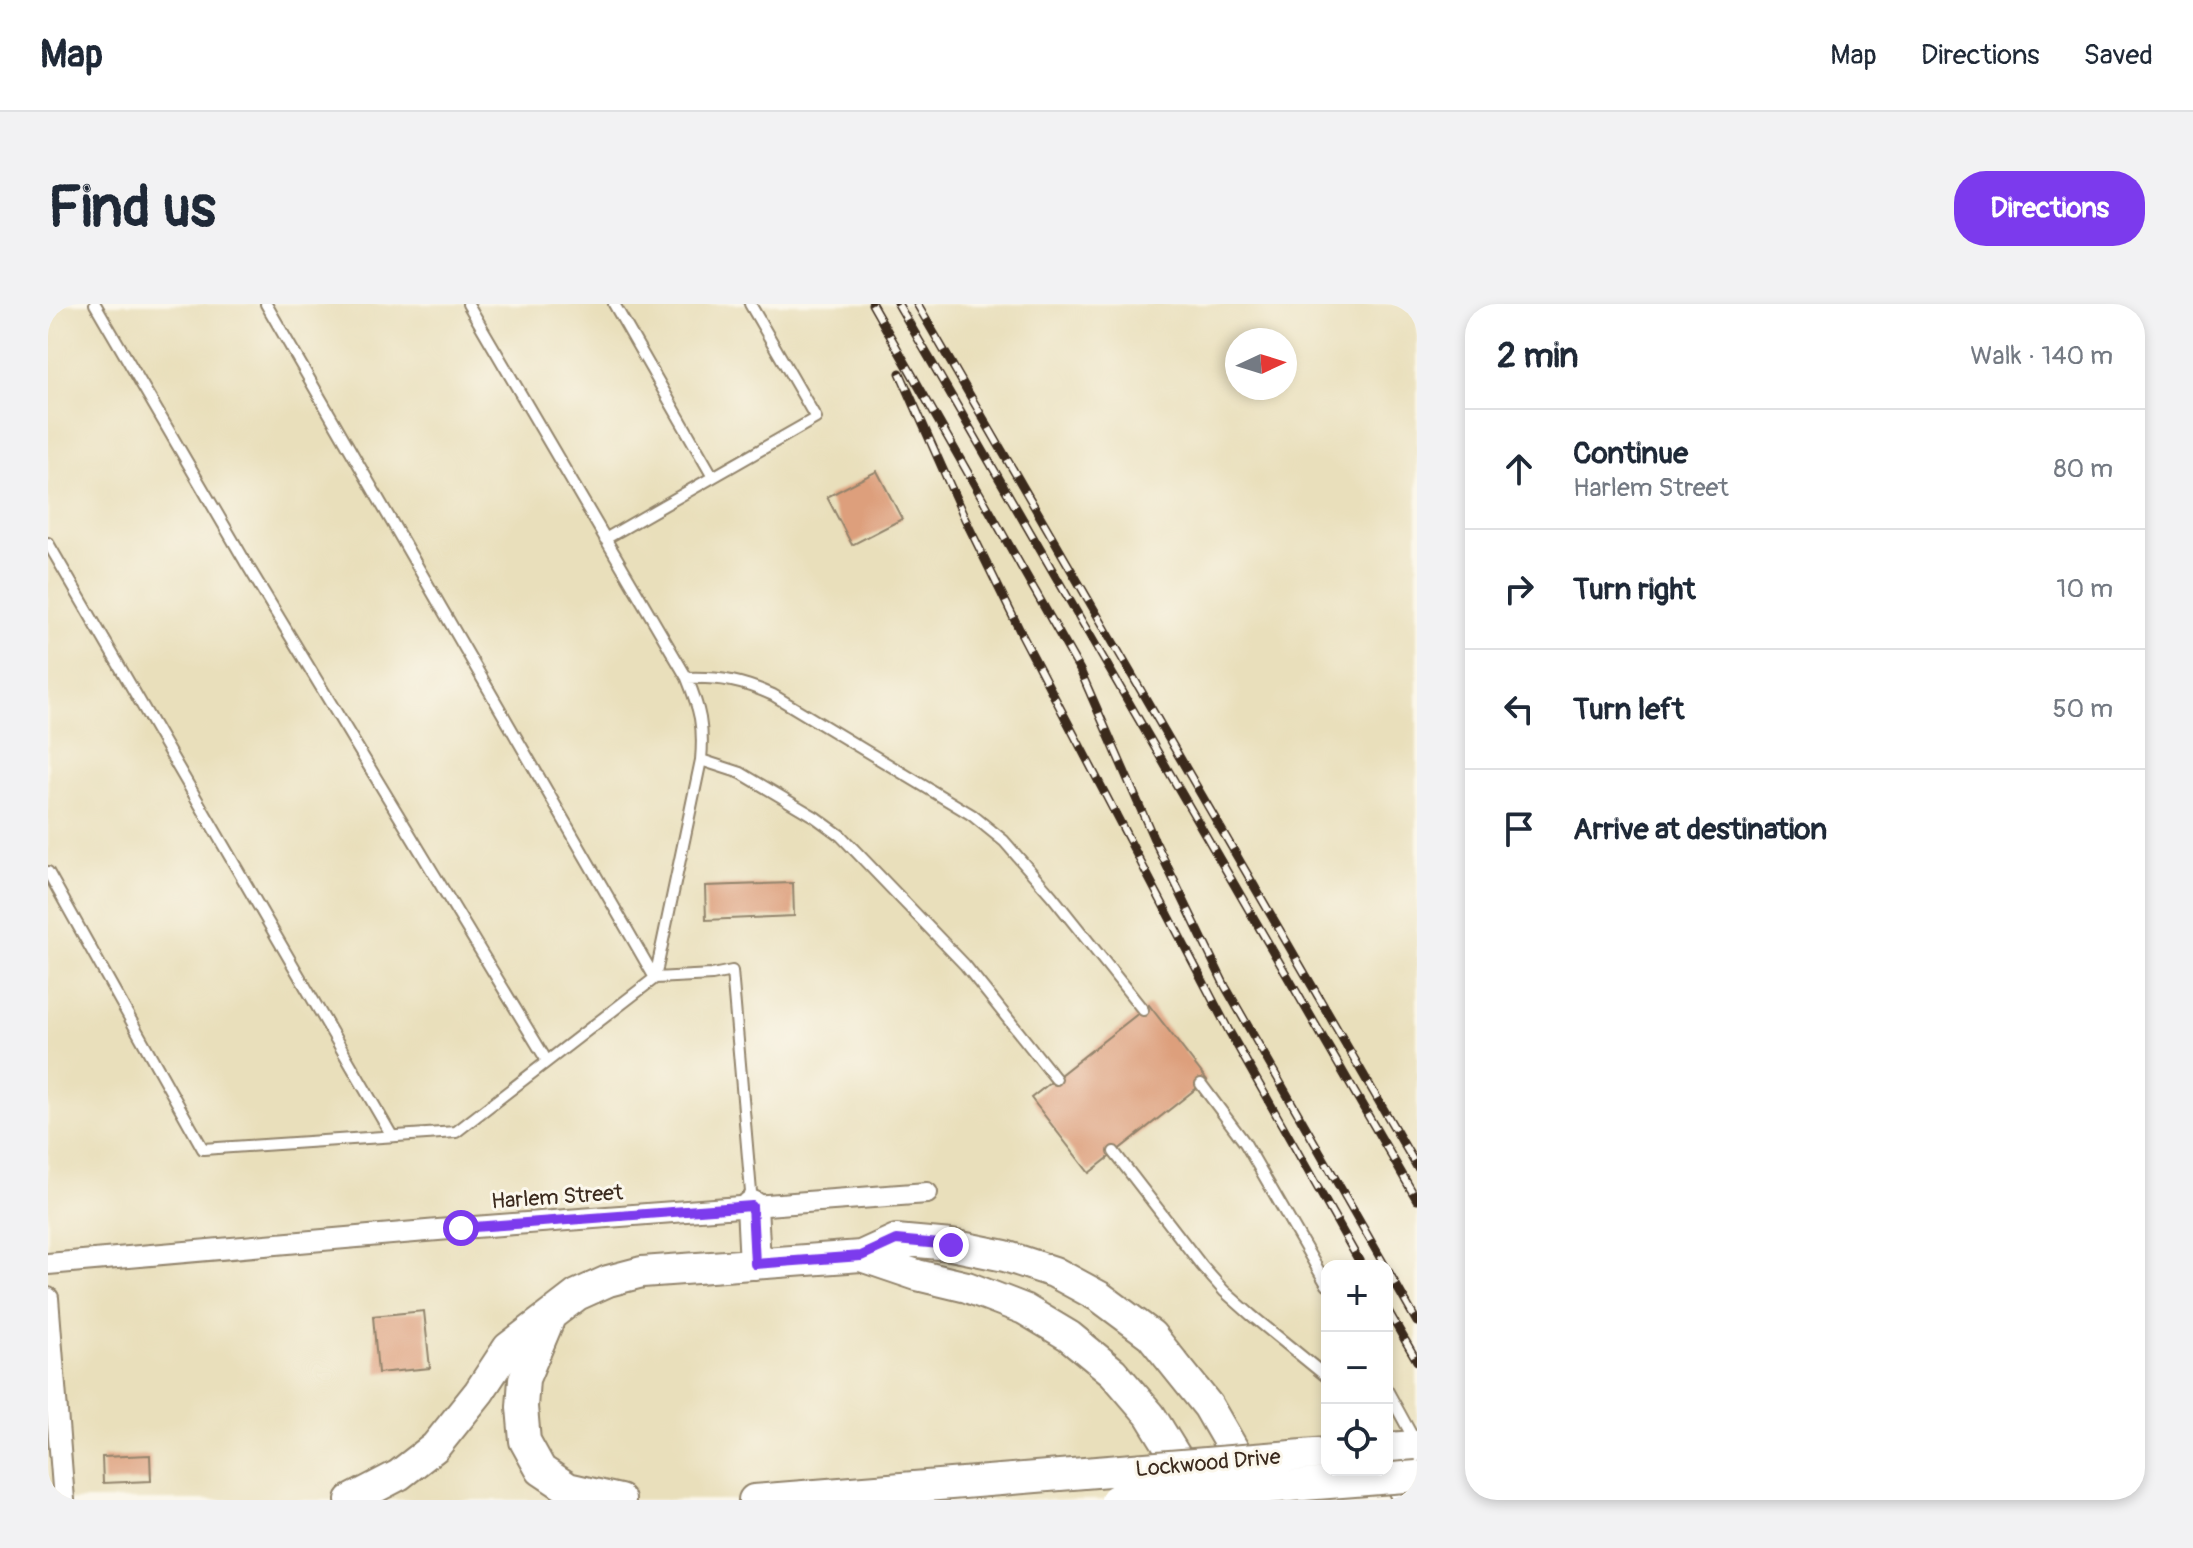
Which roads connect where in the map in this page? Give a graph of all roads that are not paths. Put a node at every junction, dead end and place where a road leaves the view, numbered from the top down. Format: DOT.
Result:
graph roads {
  1 [pos="95,304"];
  2 [pos="266,304"];
  3 [pos="468,304"];
  4 [pos="614,304"];
  5 [pos="750,304"];
  6 [pos="713,477"];
  7 [pos="605,539"];
  8 [pos="48,543"];
  9 [pos="687,678"];
  10 [pos="701,760"];
  11 [pos="48,872"];
  12 [pos="655,978"];
  13 [pos="1143,1010"];
  14 [pos="547,1061"];
  15 [pos="1056,1079"];
  16 [pos="1201,1084"];
  17 [pos="392,1136"];
  18 [pos="1114,1152"];
  19 [pos="927,1193"];
  20 [pos="752,1206"];
  21 [pos="861,1256"];
  22 [pos="48,1264"];
  23 [pos="755,1264"];
  24 [pos="1321,1275"];
  25 [pos="48,1298"];
  26 [pos="551,1315"];
  27 [pos="1321,1372"];
  28 [pos="1393,1401"];
  29 [pos="1417,1446"];
  30 [pos="1393,1448"];
  31 [pos="1321,1453"];
  32 [pos="1386,1476"];
  33 [pos="1417,1476"];
  34 [pos="64,1500"];
  35 [pos="351,1500"];
  36 [pos="620,1500"];
  37 [pos="754,1500"];
  38 [pos="1116,1500"];
  39 [pos="1203,1500"];
  40 [pos="1262,1500"];
  41 [pos="1398,1500"];
  1 -- 14 [label="lane"];
  2 -- 12 [label="lane"];
  3 -- 7 [label="lane"];
  4 -- 6 [label="lane"];
  5 -- 6 [label="lane"];
  6 -- 7 [label="lane"];
  7 -- 9 [label="lane"];
  8 -- 17 [label="lane"];
  9 -- 10 [label="lane"];
  9 -- 13 [label="lane"];
  10 -- 12 [label="lane"];
  10 -- 15 [label="lane"];
  11 -- 17 [label="lane"];
  12 -- 14 [label="lane"];
  12 -- 20 [label="lane"];
  14 -- 17 [label="lane"];
  16 -- 24 [label="lane"];
  18 -- 27 [label="lane"];
  19 -- 20 [label="street, Harlem Street"];
  20 -- 22 [label="street, Harlem Street"];
  20 -- 23 [label="main road"];
  21 -- 23 [label="main road"];
  21 -- 39 [label="main road"];
  21 -- 40 [label="main road"];
  23 -- 26 [label="main road"];
  25 -- 34 [label="street"];
  26 -- 35 [label="main road"];
  26 -- 36 [label="main road"];
  28 -- 29 [label="lane"];
  29 -- 30 [label="main road"];
  31 -- 37 [label="main road, Lockwood Drive, bridge"];
  32 -- 41 [label="lane"];
  33 -- 38 [label="main road, Lockwood Drive, bridge"];
}
